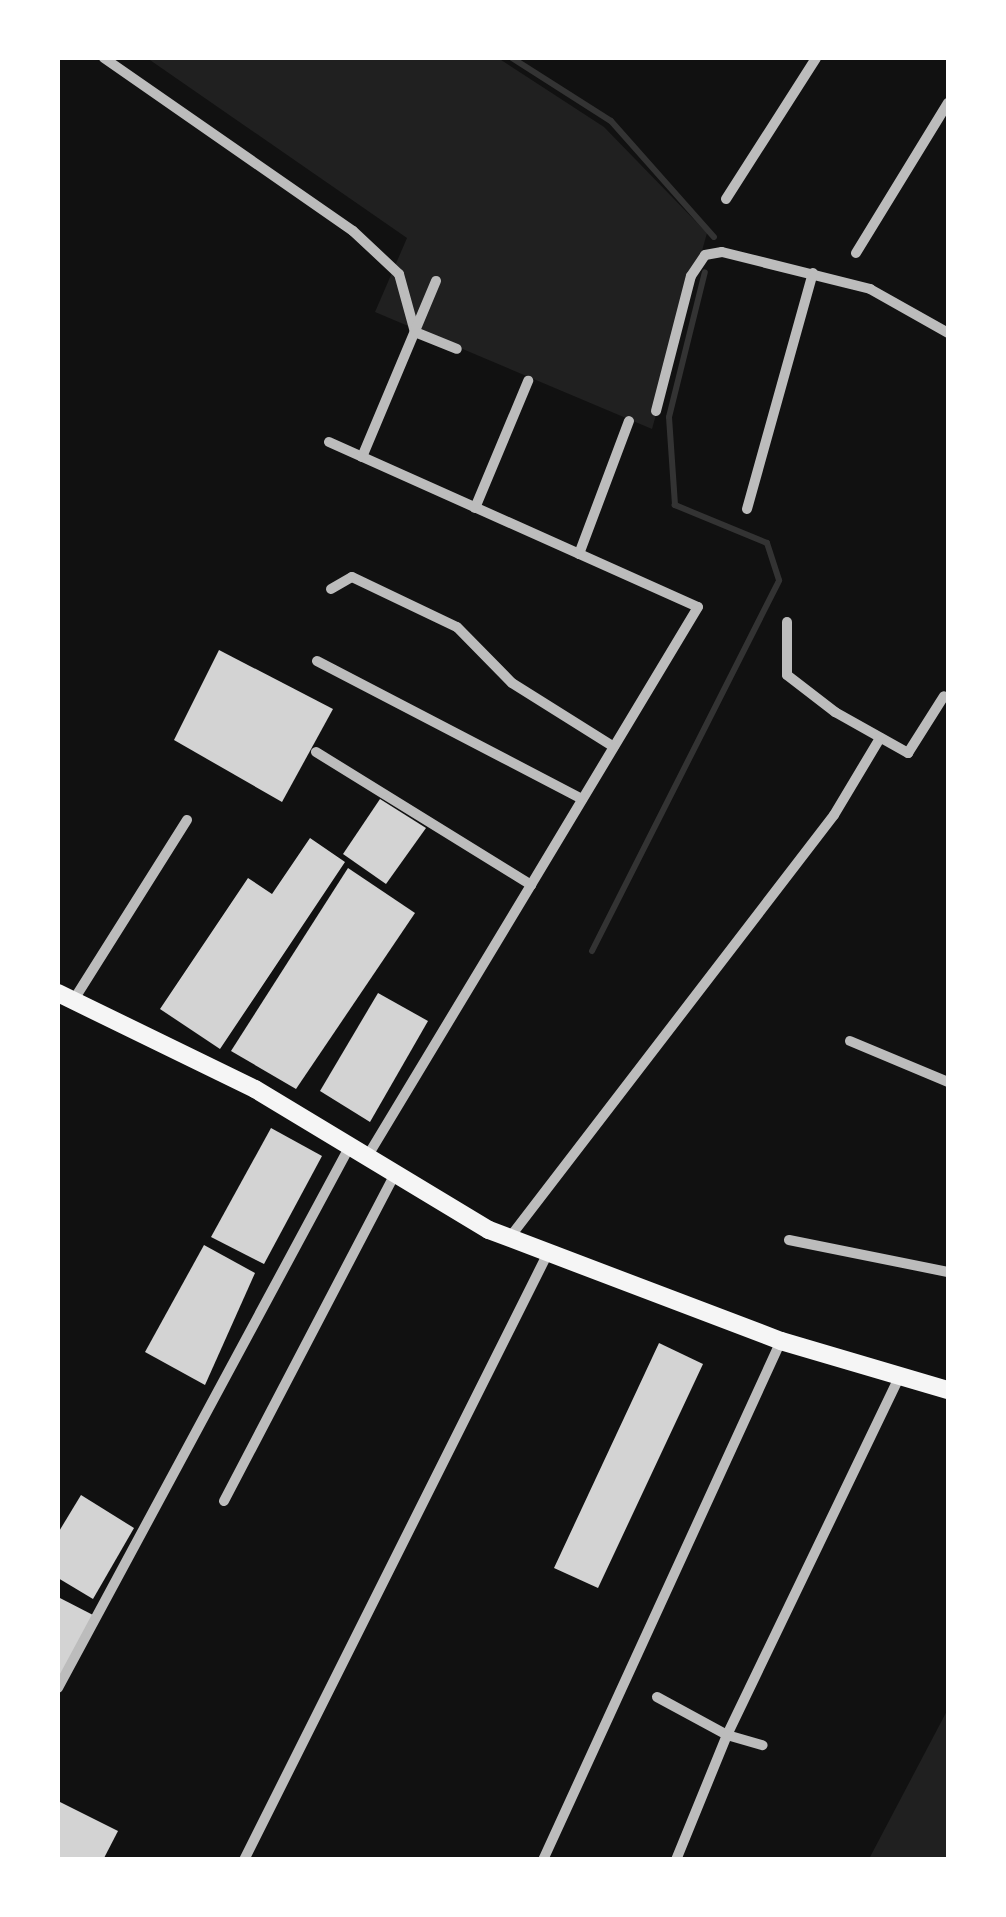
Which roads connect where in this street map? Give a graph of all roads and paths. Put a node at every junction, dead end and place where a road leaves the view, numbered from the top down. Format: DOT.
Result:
graph roads {
  1 [pos="104,58"];
  2 [pos="816,58"];
  3 [pos="948,103"];
  4 [pos="726,199"];
  5 [pos="856,253"];
  6 [pos="813,273"];
  7 [pos="436,281"];
  8 [pos="415,332"];
  9 [pos="948,333"];
  10 [pos="456,349"];
  11 [pos="528,381"];
  12 [pos="656,411"];
  13 [pos="629,421"];
  14 [pos="329,442"];
  15 [pos="362,458"];
  16 [pos="475,508"];
  17 [pos="747,509"];
  18 [pos="579,554"];
  19 [pos="331,589"];
  20 [pos="787,622"];
  21 [pos="318,661"];
  22 [pos="944,696"];
  23 [pos="880,738"];
  24 [pos="614,747"];
  25 [pos="316,752"];
  26 [pos="582,799"];
  27 [pos="187,820"];
  28 [pos="531,885"];
  29 [pos="66,997"];
  30 [pos="850,1041"];
  31 [pos="948,1082"];
  32 [pos="350,1146"];
  33 [pos="367,1157"];
  34 [pos="395,1174"];
  35 [pos="510,1237"];
  36 [pos="789,1240"];
  37 [pos="549,1251"];
  38 [pos="948,1272"];
  39 [pos="781,1341"];
  40 [pos="899,1377"];
  41 [pos="948,1390"];
  42 [pos="224,1501"];
  43 [pos="58,1688"];
  44 [pos="657,1698"];
  45 [pos="726,1735"];
  46 [pos="763,1746"];
  47 [pos="244,1860"];
  48 [pos="544,1860"];
  49 [pos="676,1860"];
  1 -- 8 [label="street"];
  2 -- 4 [label="street"];
  3 -- 5 [label="street"];
  6 -- 9 [label="street"];
  6 -- 12 [label="street"];
  6 -- 17 [label="street"];
  7 -- 8 [label="street"];
  8 -- 10 [label="street"];
  8 -- 15 [label="street"];
  11 -- 16 [label="street"];
  13 -- 18 [label="street"];
  14 -- 15 [label="street"];
  15 -- 16 [label="street"];
  16 -- 18 [label="street"];
  18 -- 24 [label="street"];
  19 -- 24 [label="street"];
  20 -- 23 [label="street"];
  21 -- 26 [label="street"];
  22 -- 23 [label="street"];
  23 -- 35 [label="street"];
  24 -- 26 [label="street"];
  25 -- 28 [label="street"];
  26 -- 28 [label="street"];
  27 -- 29 [label="street"];
  28 -- 33 [label="street"];
  29 -- 32 [label="main road"];
  30 -- 31 [label="street"];
  32 -- 33 [label="main road"];
  32 -- 43 [label="street"];
  33 -- 34 [label="main road"];
  34 -- 35 [label="main road"];
  34 -- 42 [label="street"];
  35 -- 37 [label="main road"];
  36 -- 38 [label="street"];
  37 -- 39 [label="main road"];
  37 -- 47 [label="street"];
  39 -- 40 [label="main road"];
  39 -- 48 [label="street"];
  40 -- 41 [label="main road"];
  40 -- 45 [label="street"];
  44 -- 45 [label="street"];
  45 -- 46 [label="street"];
  45 -- 49 [label="street"];
}
